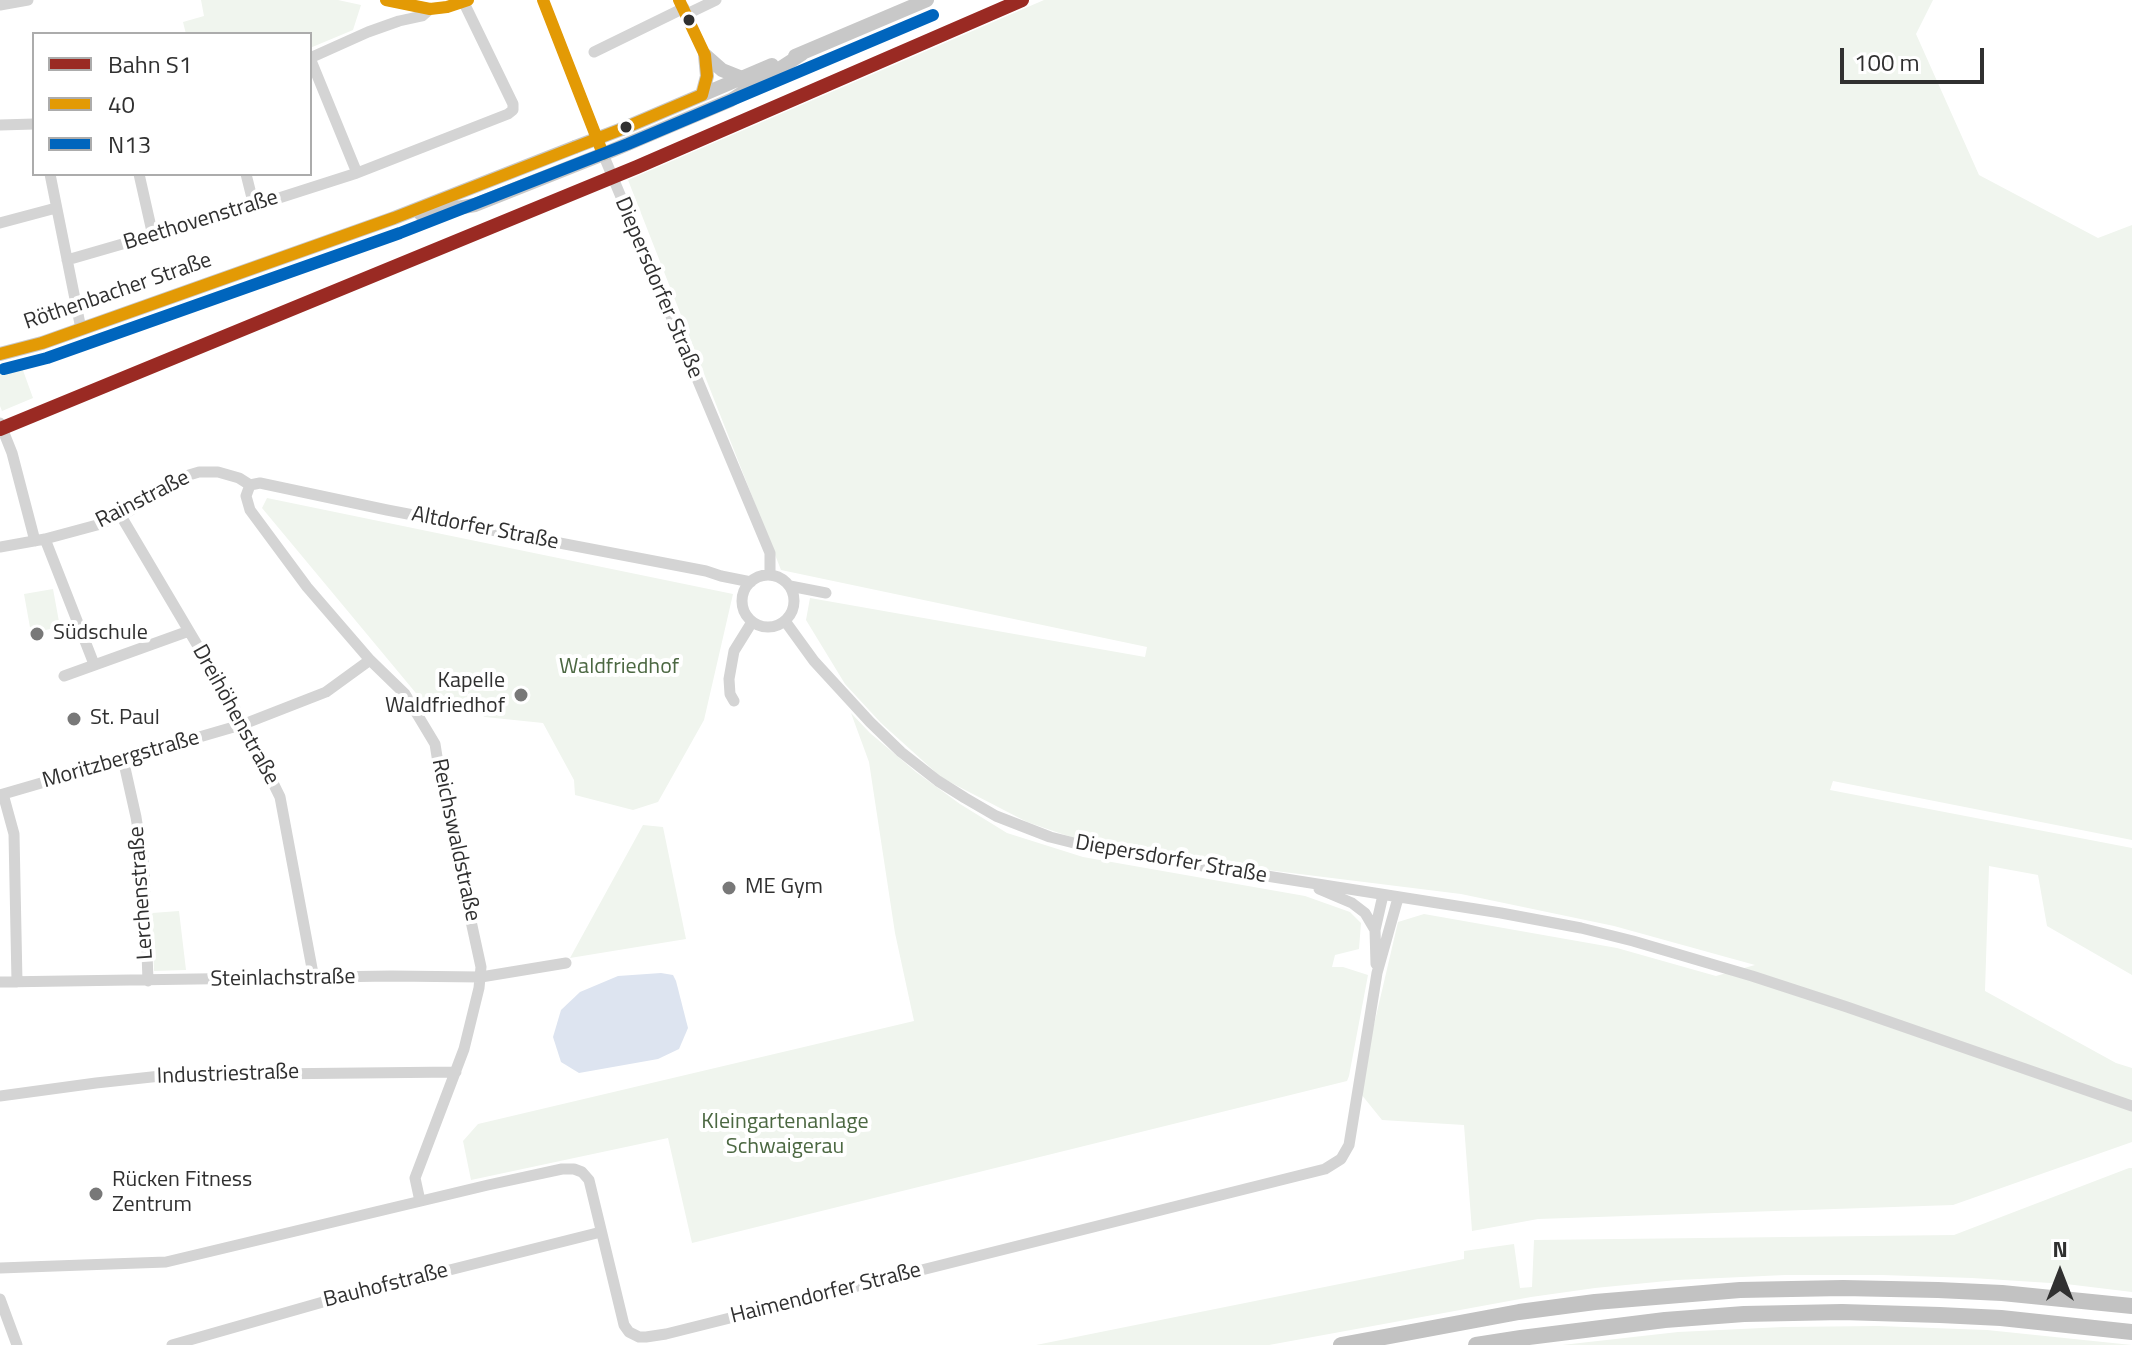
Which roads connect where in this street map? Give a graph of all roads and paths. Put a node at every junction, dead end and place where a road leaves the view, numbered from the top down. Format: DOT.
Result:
graph roads {
  1 [pos="28,0"];
  2 [pos="386,0"];
  3 [pos="543,0"];
  4 [pos="716,0"];
  5 [pos="927,0"];
  6 [pos="466,1"];
  7 [pos="0,5"];
  8 [pos="683,7"];
  9 [pos="430,9"];
  10 [pos="594,52"];
  11 [pos="802,54"];
  12 [pos="705,55"];
  13 [pos="312,57"];
  14 [pos="312,63"];
  15 [pos="742,78"];
  16 [pos="702,95"];
  17 [pos="32,124"];
  18 [pos="0,125"];
  19 [pos="603,154"];
  20 [pos="357,173"];
  21 [pos="50,176"];
  22 [pos="139,176"];
  23 [pos="246,176"];
  24 [pos="254,206"];
  25 [pos="56,208"];
  26 [pos="394,218"];
  27 [pos="0,223"];
  28 [pos="153,236"];
  29 [pos="67,260"];
  30 [pos="81,329"];
  31 [pos="0,354"];
  32 [pos="0,423"];
  33 [pos="250,485"];
  34 [pos="121,516"];
  35 [pos="40,540"];
  36 [pos="0,547"];
  37 [pos="770,575"];
  38 [pos="721,576"];
  39 [pos="751,582"];
  40 [pos="790,586"];
  41 [pos="743,599"];
  42 [pos="794,608"];
  43 [pos="785,621"];
  44 [pos="752,622"];
  45 [pos="189,631"];
  46 [pos="370,660"];
  47 [pos="94,664"];
  48 [pos="64,676"];
  49 [pos="734,701"];
  50 [pos="244,724"];
  51 [pos="123,759"];
  52 [pos="2,795"];
  53 [pos="1304,883"];
  54 [pos="1383,895"];
  55 [pos="1398,898"];
  56 [pos="1375,930"];
  57 [pos="566,963"];
  58 [pos="1377,973"];
  59 [pos="481,977"];
  60 [pos="314,979"];
  61 [pos="148,981"];
  62 [pos="0,982"];
  63 [pos="17,982"];
  64 [pos="456,1072"];
  65 [pos="0,1096"];
  66 [pos="2132,1106"];
  67 [pos="420,1201"];
  68 [pos="601,1232"];
  69 [pos="0,1268"];
  70 [pos="0,1299"];
  71 [pos="2132,1306"];
  72 [pos="2132,1332"];
  73 [pos="17,1345"];
  74 [pos="172,1345"];
  75 [pos="1341,1345"];
  76 [pos="1476,1345"];
  1 -- 7 [label="street"];
  2 -- 9 [label="street"];
  3 -- 19 [label="street, Diepersdorfer Straße"];
  4 -- 8 [label="street"];
  5 -- 11 [label="main road"];
  6 -- 9 [label="street"];
  6 -- 20 [label="street, Beethovenstraße"];
  8 -- 10 [label="street"];
  8 -- 12 [label="street"];
  9 -- 13 [label="street"];
  11 -- 15 [label="main road"];
  11 -- 19 [label="main road"];
  12 -- 15 [label="main road"];
  12 -- 16 [label="main road"];
  14 -- 20 [label="street"];
  15 -- 16 [label="main road"];
  16 -- 26 [label="main road, bridge"];
  17 -- 18 [label="street"];
  19 -- 26 [label="main road"];
  19 -- 37 [label="street, Diepersdorfer Straße"];
  20 -- 24 [label="street, Beethovenstraße"];
  21 -- 25 [label="street"];
  22 -- 28 [label="street"];
  23 -- 24 [label="street"];
  24 -- 28 [label="street, Beethovenstraße"];
  25 -- 27 [label="street"];
  25 -- 29 [label="street"];
  26 -- 30 [label="main road, Röthenbacher Straße"];
  28 -- 29 [label="street, Beethovenstraße"];
  29 -- 30 [label="street"];
  30 -- 31 [label="main road, Röthenbacher Straße"];
  32 -- 35 [label="street"];
  33 -- 34 [label="street, Rainstraße"];
  33 -- 38 [label="street, Altdorfer Straße"];
  33 -- 46 [label="street, Reichswaldstraße"];
  34 -- 35 [label="street, Rainstraße"];
  34 -- 45 [label="street, Dreihöhenstraße"];
  35 -- 36 [label="street, Rainstraße"];
  35 -- 47 [label="street"];
  37 -- 39 [label="street"];
  37 -- 40 [label="street"];
  38 -- 39 [label="street, Altdorfer Straße"];
  38 -- 41 [label="street"];
  39 -- 41 [label="street"];
  40 -- 42 [label="street"];
  40 -- 42 [label="street"];
  41 -- 44 [label="street"];
  42 -- 43 [label="street"];
  43 -- 44 [label="street"];
  43 -- 53 [label="street, Diepersdorfer Straße"];
  44 -- 49 [label="street"];
  45 -- 47 [label="street"];
  45 -- 50 [label="street, Dreihöhenstraße"];
  46 -- 50 [label="street, Moritzbergstraße"];
  46 -- 59 [label="street, Reichswaldstraße"];
  47 -- 48 [label="street"];
  50 -- 51 [label="street, Moritzbergstraße"];
  50 -- 60 [label="street, Dreihöhenstraße"];
  51 -- 52 [label="street, Moritzbergstraße"];
  51 -- 61 [label="street, Lerchenstraße"];
  52 -- 63 [label="street"];
  53 -- 54 [label="street, Diepersdorfer Straße"];
  53 -- 56 [label="street"];
  54 -- 55 [label="street, Diepersdorfer Straße"];
  54 -- 56 [label="street, Haimendorfer Straße"];
  55 -- 58 [label="street, Haimendorfer Straße"];
  55 -- 66 [label="street, Diepersdorfer Straße"];
  56 -- 58 [label="street, Haimendorfer Straße"];
  57 -- 59 [label="street, Steinlachstraße"];
  58 -- 68 [label="street, Haimendorfer Straße"];
  59 -- 60 [label="street, Steinlachstraße"];
  59 -- 64 [label="street, Reichswaldstraße"];
  60 -- 61 [label="street, Steinlachstraße"];
  61 -- 63 [label="street, Steinlachstraße"];
  62 -- 63 [label="street, Steinlachstraße"];
  64 -- 65 [label="street, Industriestraße"];
  64 -- 67 [label="street, Reichswaldstraße"];
  67 -- 68 [label="street, Haimendorfer Straße"];
  67 -- 69 [label="street, Haimendorfer Straße"];
  68 -- 74 [label="street, Bauhofstraße"];
  70 -- 73 [label="street"];
  71 -- 75 [label="highway"];
  72 -- 76 [label="highway"];
}
